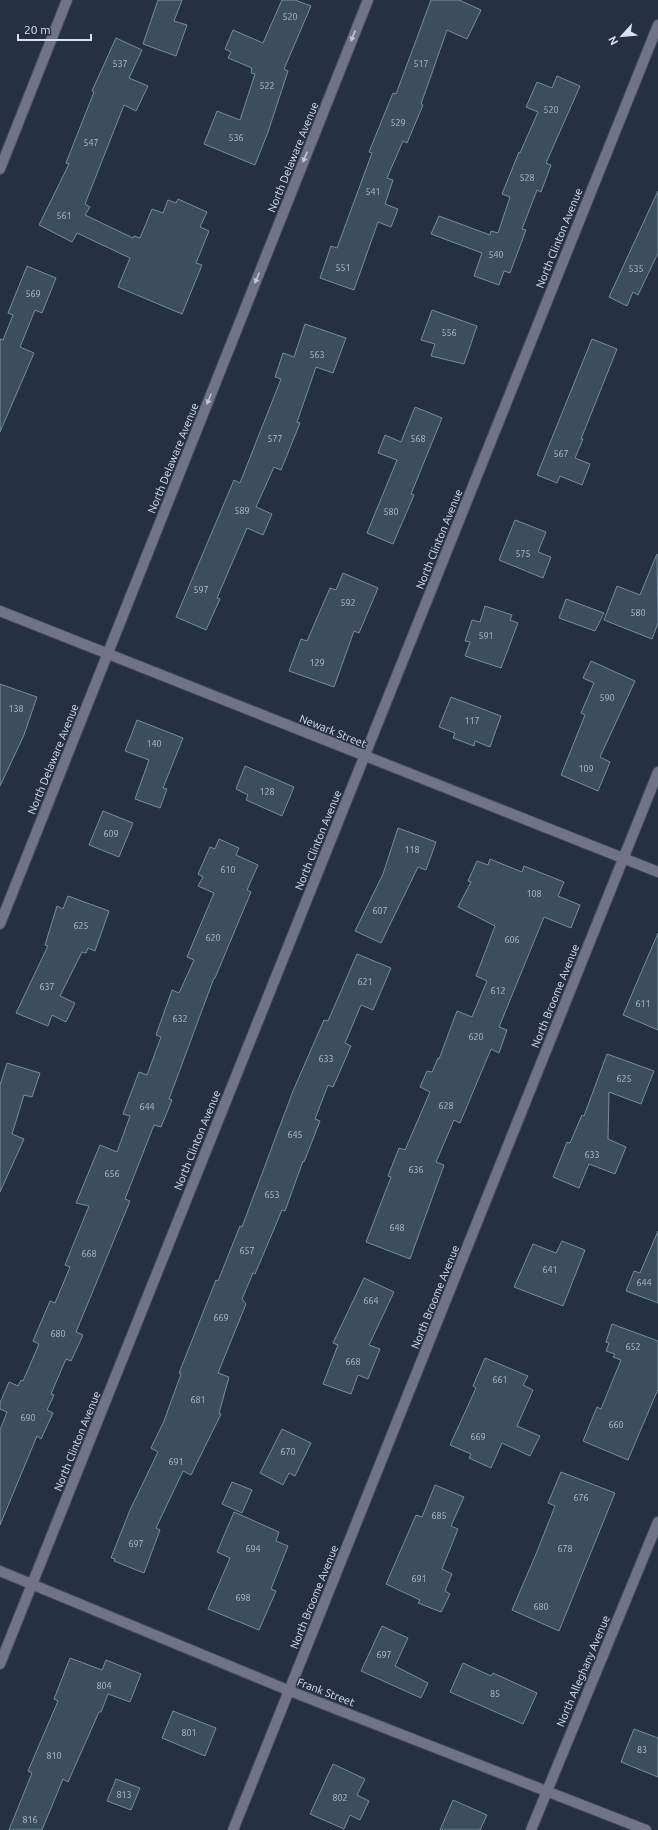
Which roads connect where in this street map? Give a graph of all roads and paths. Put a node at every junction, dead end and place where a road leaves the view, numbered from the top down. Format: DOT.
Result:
graph roads {
  1 [pos="67,0"];
  2 [pos="368,0"];
  3 [pos="658,25"];
  4 [pos="0,169"];
  5 [pos="0,611"];
  6 [pos="108,652"];
  7 [pos="364,756"];
  8 [pos="658,772"];
  9 [pos="624,858"];
  10 [pos="658,872"];
  11 [pos="0,924"];
  12 [pos="658,1522"];
  13 [pos="0,1571"];
  14 [pos="32,1584"];
  15 [pos="0,1664"];
  16 [pos="290,1691"];
  17 [pos="546,1791"];
  18 [pos="233,1830"];
  19 [pos="530,1830"];
  20 [pos="646,1830"];
  1 -- 4 [label="street"];
  2 -- 6 [label="street, North Delaware Avenue, one-way"];
  3 -- 7 [label="street, North Clinton Avenue"];
  5 -- 6 [label="street, Newark Street"];
  6 -- 7 [label="street, Newark Street"];
  6 -- 11 [label="street, North Delaware Avenue"];
  7 -- 9 [label="street, Newark Street"];
  7 -- 14 [label="street, North Clinton Avenue"];
  8 -- 9 [label="street, North Broome Avenue"];
  9 -- 10 [label="street, Newark Street"];
  9 -- 16 [label="street, North Broome Avenue"];
  12 -- 17 [label="street, North Alleghany Avenue"];
  13 -- 14 [label="street, Frank Street"];
  14 -- 15 [label="street, North Clinton Avenue"];
  14 -- 16 [label="street, Frank Street"];
  16 -- 17 [label="street, Frank Street"];
  16 -- 18 [label="street, North Broome Avenue"];
  17 -- 19 [label="street, North Alleghany Avenue"];
  17 -- 20 [label="street, Frank Street"];
}
